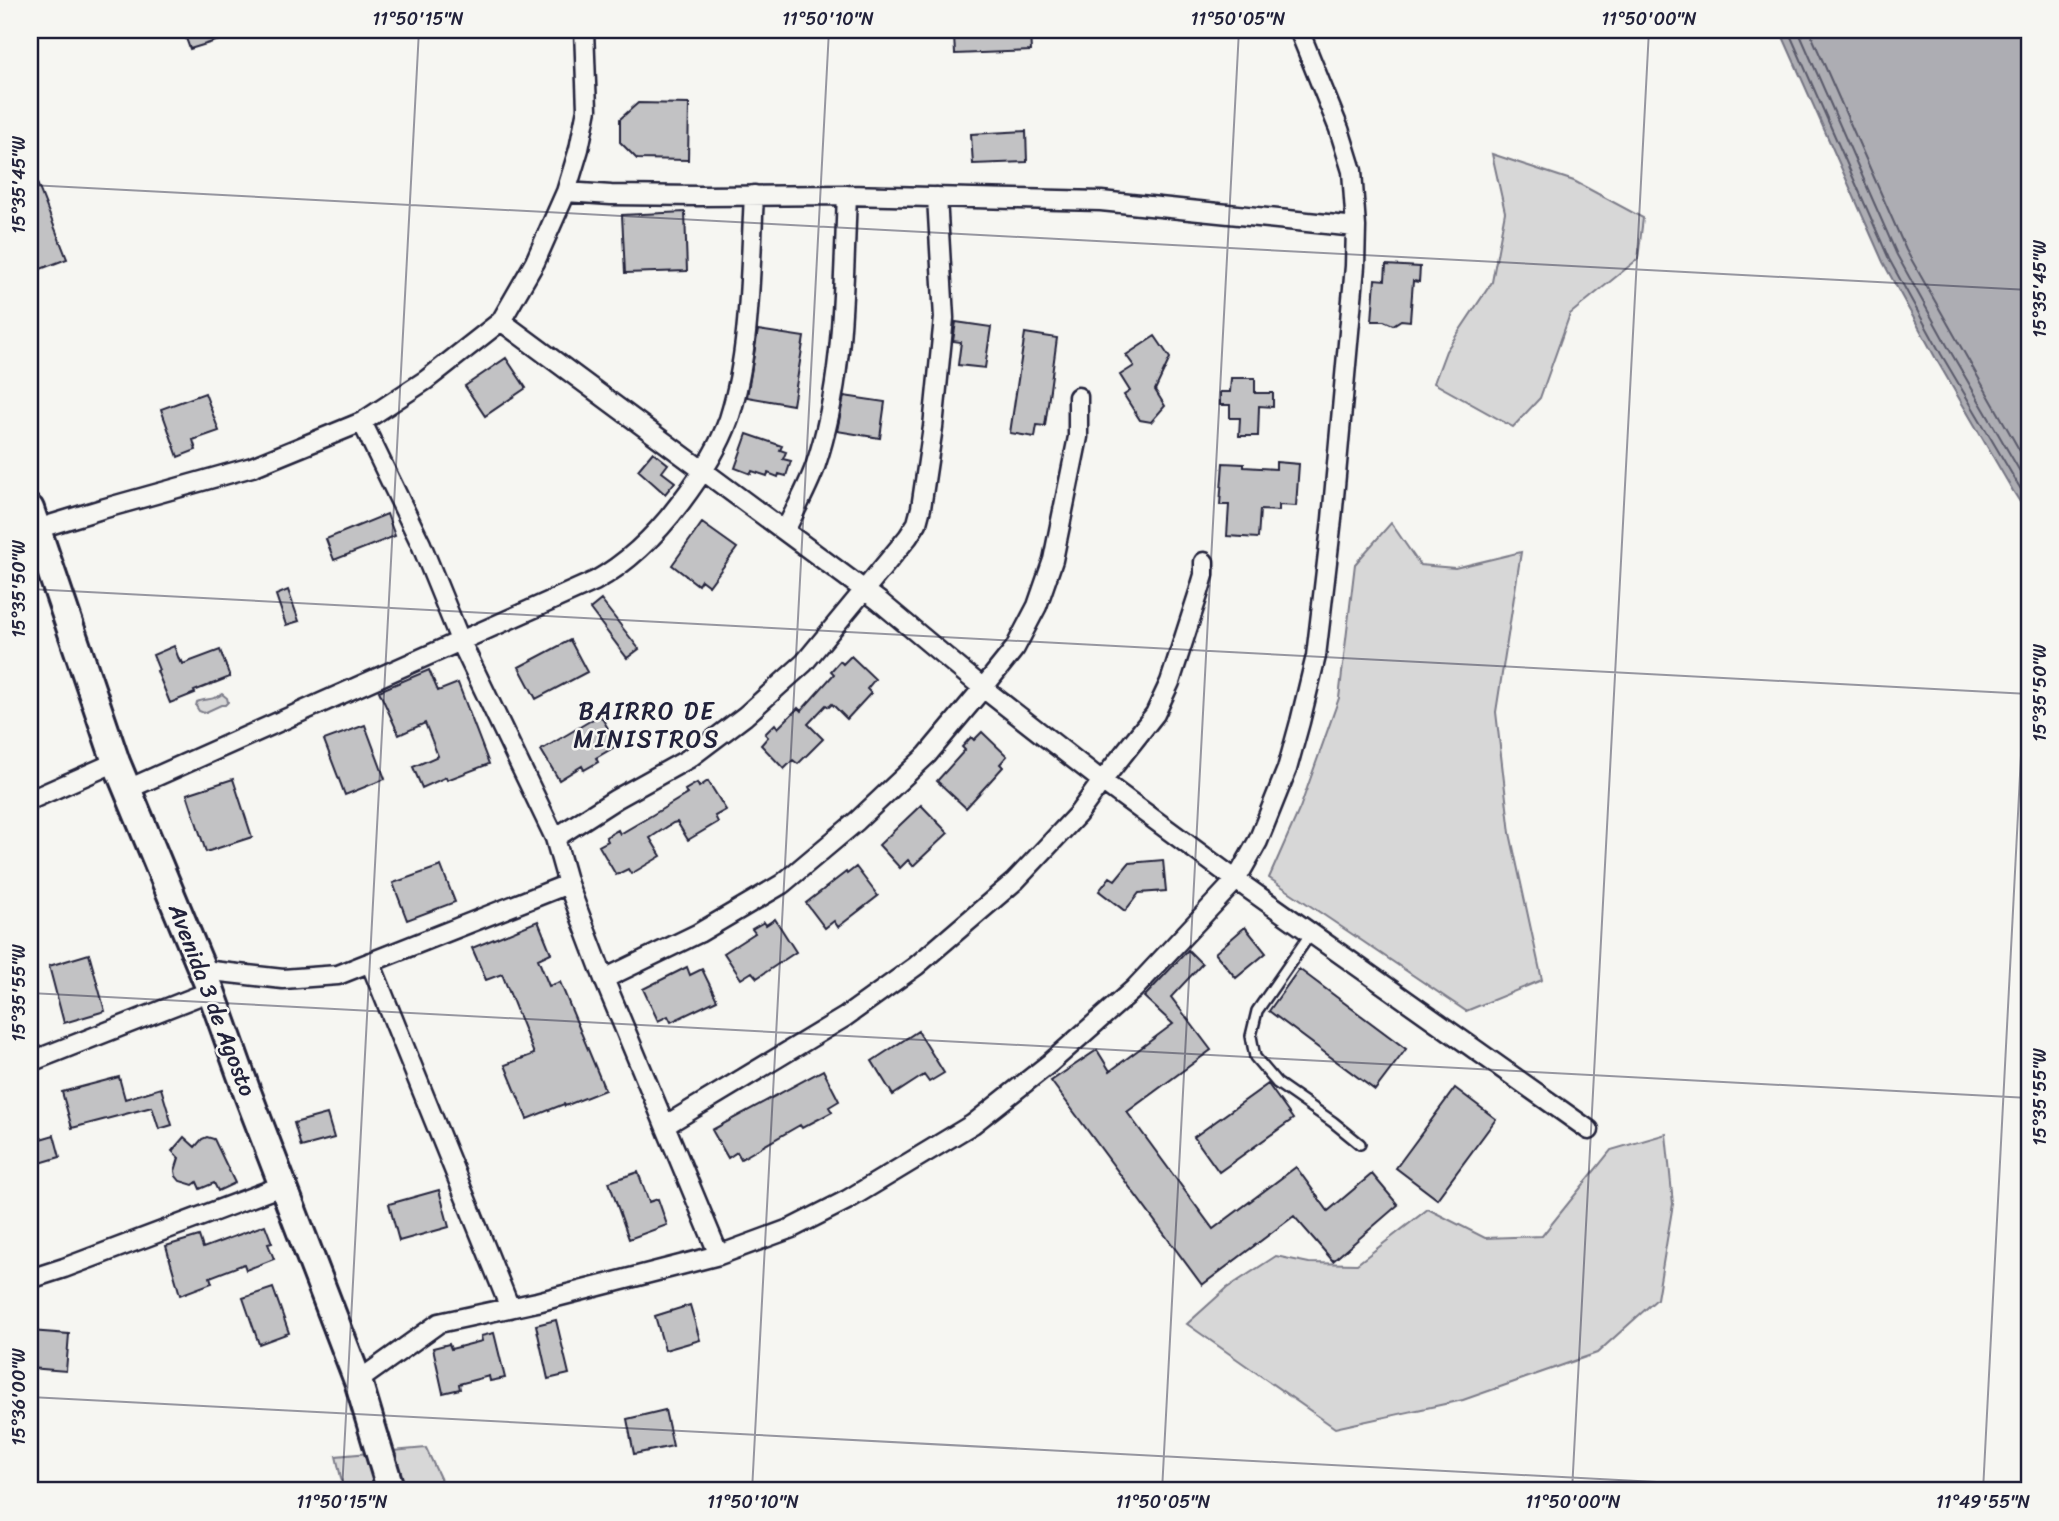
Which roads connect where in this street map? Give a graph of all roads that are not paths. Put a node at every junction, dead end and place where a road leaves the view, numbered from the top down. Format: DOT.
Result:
graph roads {
  1 [pos="584,30"];
  2 [pos="1299,30"];
  3 [pos="566,192"];
  4 [pos="754,195"];
  5 [pos="847,195"];
  6 [pos="937,197"];
  7 [pos="1356,227"];
  8 [pos="501,321"];
  9 [pos="1078,397"];
  10 [pos="362,422"];
  11 [pos="705,471"];
  12 [pos="32,523"];
  13 [pos="785,531"];
  14 [pos="1204,562"];
  15 [pos="864,590"];
  16 [pos="460,640"];
  17 [pos="983,688"];
  18 [pos="116,762"];
  19 [pos="1102,782"];
  20 [pos="128,789"];
  21 [pos="30,800"];
  22 [pos="555,838"];
  23 [pos="1236,880"];
  24 [pos="568,884"];
  25 [pos="1311,933"];
  26 [pos="370,962"];
  27 [pos="604,979"];
  28 [pos="207,981"];
  29 [pos="30,1062"];
  30 [pos="666,1125"];
  31 [pos="1589,1130"];
  32 [pos="1360,1144"];
  33 [pos="284,1185"];
  34 [pos="719,1255"];
  35 [pos="30,1279"];
  36 [pos="510,1308"];
  37 [pos="358,1381"];
  38 [pos="391,1491"];
  1 -- 3 [label="street"];
  2 -- 7 [label="street"];
  3 -- 4 [label="street"];
  3 -- 8 [label="street"];
  4 -- 5 [label="street"];
  4 -- 11 [label="street"];
  5 -- 6 [label="street"];
  5 -- 13 [label="street"];
  6 -- 7 [label="street"];
  6 -- 15 [label="street"];
  7 -- 23 [label="street"];
  8 -- 10 [label="street"];
  8 -- 11 [label="street"];
  9 -- 17 [label="street"];
  10 -- 12 [label="street"];
  10 -- 16 [label="street"];
  11 -- 13 [label="street"];
  11 -- 16 [label="street"];
  12 -- 18 [label="street, Avenida 3 de Agosto"];
  13 -- 15 [label="street"];
  14 -- 19 [label="street"];
  15 -- 17 [label="street"];
  15 -- 22 [label="street"];
  16 -- 20 [label="street"];
  16 -- 22 [label="street"];
  17 -- 19 [label="street"];
  17 -- 27 [label="street"];
  18 -- 20 [label="street, Avenida 3 de Agosto"];
  18 -- 21 [label="street"];
  19 -- 23 [label="street"];
  19 -- 30 [label="street"];
  20 -- 28 [label="street, Avenida 3 de Agosto"];
  22 -- 24 [label="street"];
  23 -- 25 [label="street"];
  23 -- 34 [label="street"];
  24 -- 26 [label="street"];
  24 -- 27 [label="street"];
  25 -- 31 [label="street"];
  25 -- 32 [label="lane"];
  26 -- 28 [label="street"];
  26 -- 36 [label="street"];
  27 -- 30 [label="street"];
  28 -- 29 [label="street"];
  28 -- 33 [label="street, Avenida 3 de Agosto"];
  30 -- 34 [label="street"];
  33 -- 35 [label="street"];
  33 -- 37 [label="street, Avenida 3 de Agosto"];
  34 -- 36 [label="street"];
  36 -- 37 [label="street"];
  37 -- 38 [label="street, Avenida 3 de Agosto"];
}
